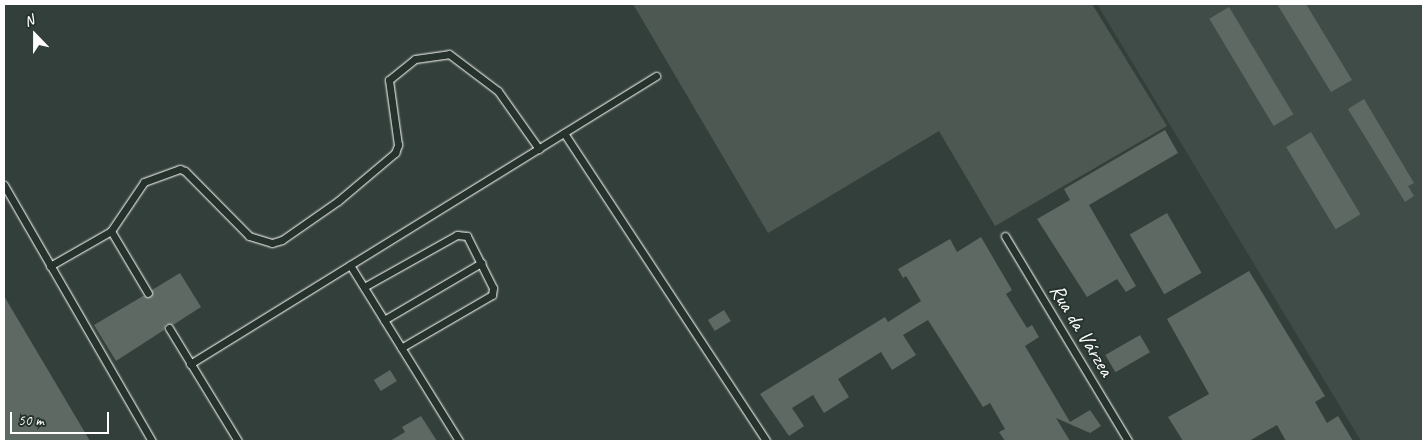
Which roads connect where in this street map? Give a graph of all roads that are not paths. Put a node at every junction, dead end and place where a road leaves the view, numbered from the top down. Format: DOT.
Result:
graph roads {
  1 [pos="656,76"];
  2 [pos="564,133"];
  3 [pos="539,149"];
  4 [pos="4,185"];
  5 [pos="111,231"];
  6 [pos="1005,236"];
  7 [pos="481,263"];
  8 [pos="350,265"];
  9 [pos="50,266"];
  10 [pos="364,287"];
  11 [pos="148,293"];
  12 [pos="384,320"];
  13 [pos="169,328"];
  14 [pos="402,348"];
  15 [pos="190,364"];
  16 [pos="152,441"];
  17 [pos="238,441"];
  18 [pos="459,441"];
  19 [pos="766,441"];
  20 [pos="1128,441"];
  1 -- 2 [label="lane"];
  2 -- 3 [label="lane"];
  2 -- 19 [label="lane"];
  3 -- 5 [label="lane"];
  3 -- 8 [label="lane"];
  4 -- 9 [label="lane"];
  5 -- 9 [label="lane"];
  5 -- 11 [label="lane"];
  6 -- 20 [label="lane, Rua da Várzea"];
  7 -- 10 [label="lane"];
  7 -- 12 [label="lane"];
  7 -- 14 [label="lane"];
  8 -- 10 [label="lane"];
  8 -- 15 [label="lane"];
  9 -- 16 [label="lane"];
  10 -- 12 [label="lane"];
  12 -- 14 [label="lane"];
  13 -- 15 [label="lane"];
  14 -- 18 [label="lane"];
  15 -- 17 [label="lane"];
}
